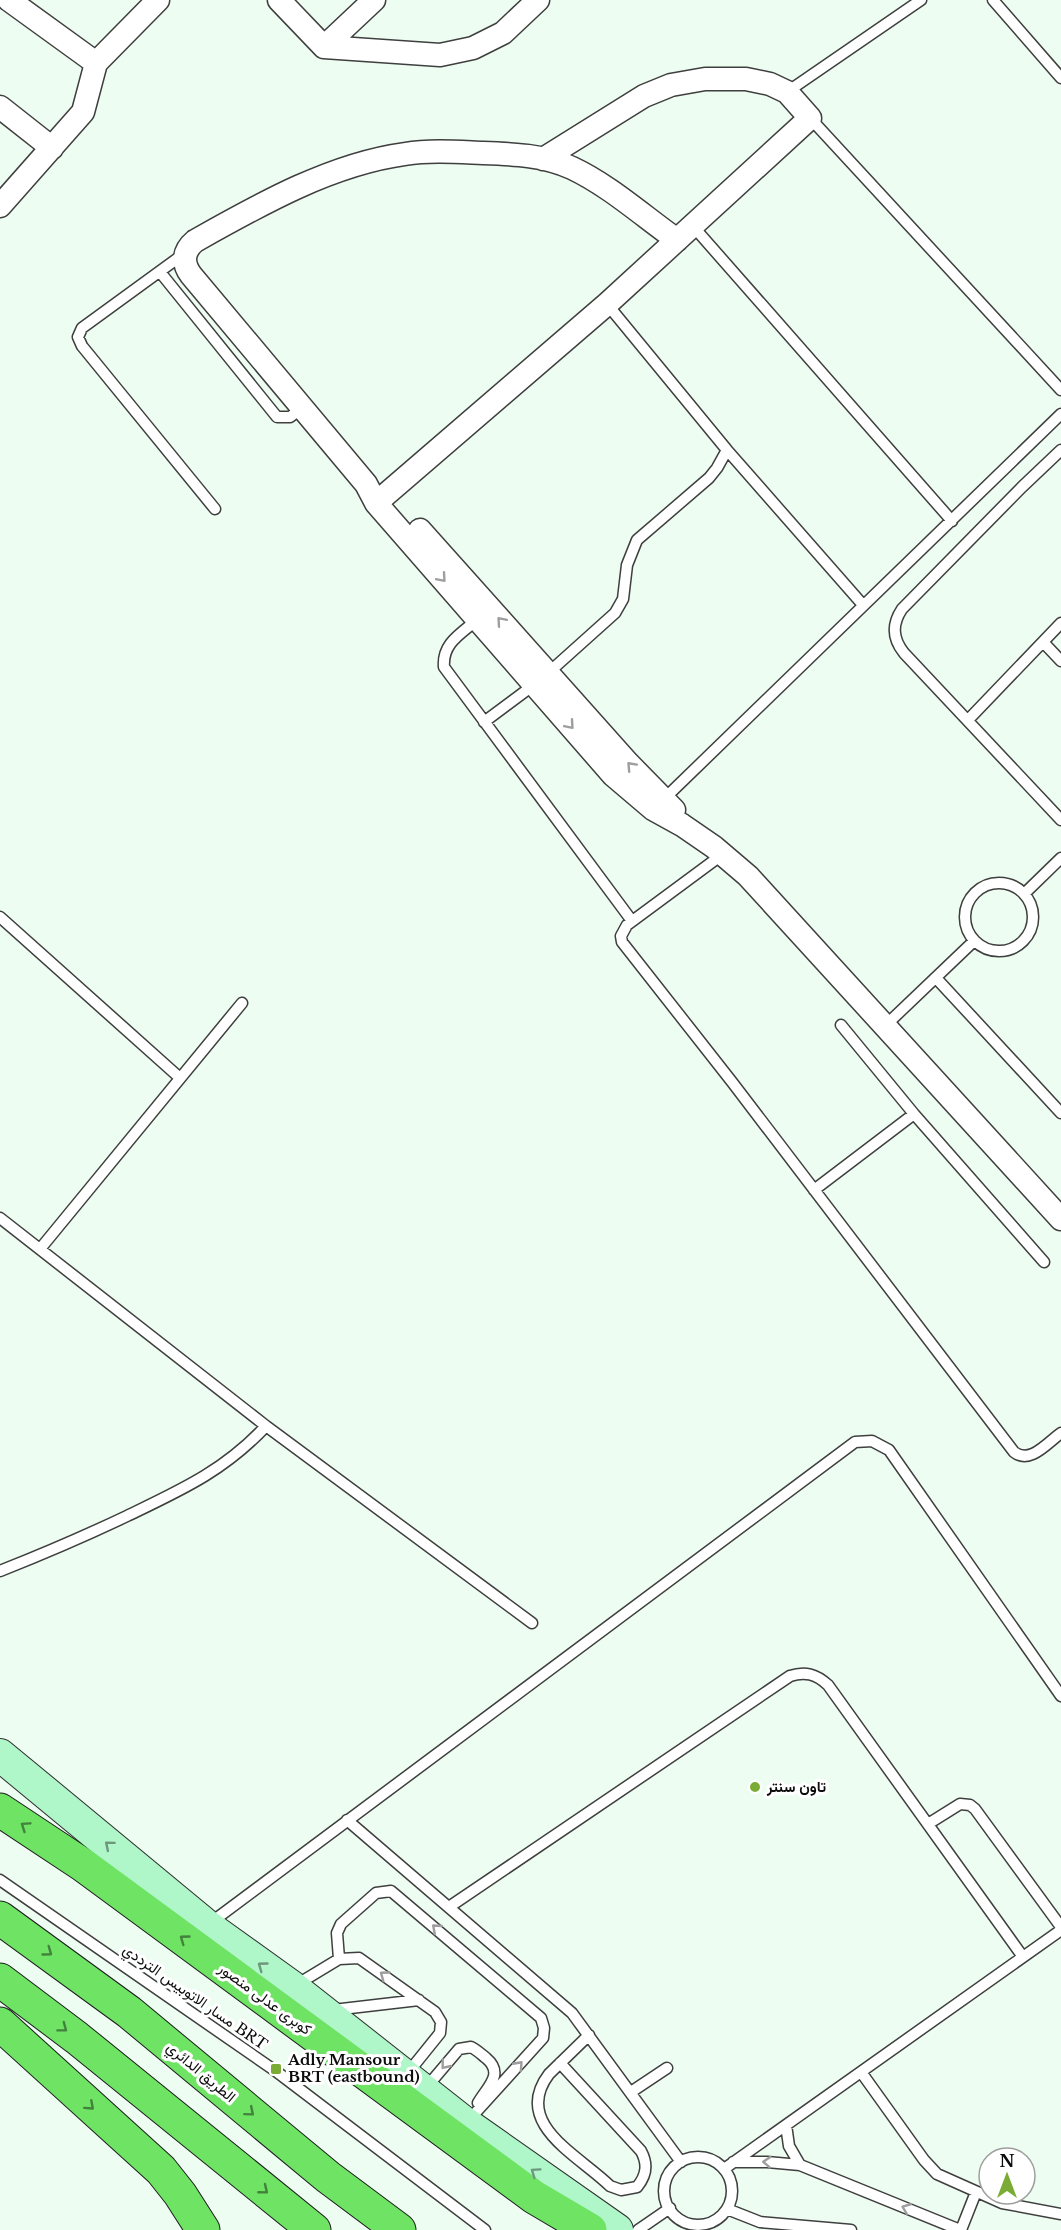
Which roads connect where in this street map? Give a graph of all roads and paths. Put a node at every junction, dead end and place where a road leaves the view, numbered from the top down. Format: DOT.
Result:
graph roads {
  1 [pos="9,0"];
  2 [pos="279,0"];
  3 [pos="374,0"];
  4 [pos="538,0"];
  5 [pos="921,0"];
  6 [pos="993,0"];
  7 [pos="145,4"];
  8 [pos="324,47"];
  9 [pos="96,63"];
  10 [pos="1061,78"];
  11 [pos="786,92"];
  12 [pos="0,107"];
  13 [pos="810,118"];
  14 [pos="52,148"];
  15 [pos="543,159"];
  16 [pos="0,206"];
  17 [pos="685,233"];
  18 [pos="185,253"];
  19 [pos="160,272"];
  20 [pos="607,304"];
  21 [pos="1061,390"];
  22 [pos="302,408"];
  23 [pos="1061,414"];
  24 [pos="727,450"];
  25 [pos="1061,450"];
  26 [pos="376,493"];
  27 [pos="215,509"];
  28 [pos="952,521"];
  29 [pos="863,605"];
  30 [pos="478,619"];
  31 [pos="1061,623"];
  32 [pos="1043,642"];
  33 [pos="1061,661"];
  34 [pos="541,679"];
  35 [pos="968,720"];
  36 [pos="484,722"];
  37 [pos="663,799"];
  38 [pos="1061,820"];
  39 [pos="682,825"];
  40 [pos="723,854"];
  41 [pos="1061,858"];
  42 [pos="1025,893"];
  43 [pos="0,917"];
  44 [pos="632,921"];
  45 [pos="974,941"];
  46 [pos="936,978"];
  47 [pos="242,1003"];
  48 [pos="841,1025"];
  49 [pos="886,1025"];
  50 [pos="180,1078"];
  51 [pos="1061,1113"];
  52 [pos="914,1114"];
  53 [pos="814,1190"];
  54 [pos="0,1218"];
  55 [pos="1061,1219"];
  56 [pos="40,1249"];
  57 [pos="1044,1262"];
  58 [pos="266,1426"];
  59 [pos="1061,1433"];
  60 [pos="0,1571"];
  61 [pos="532,1623"];
  62 [pos="1061,1696"];
  63 [pos="0,1755"];
  64 [pos="0,1809"];
  65 [pos="347,1820"];
  66 [pos="928,1824"];
  67 [pos="0,1880"];
  68 [pos="449,1907"];
  69 [pos="0,1918"];
  70 [pos="207,1926"];
  71 [pos="1061,1928"];
  72 [pos="1023,1957"];
  73 [pos="339,1959"];
  74 [pos="0,1980"];
  75 [pos="292,1987"];
  76 [pos="419,2000"];
  77 [pos="323,2012"];
  78 [pos="0,2024"];
  79 [pos="589,2035"];
  80 [pos="560,2063"];
  81 [pos="667,2068"];
  82 [pos="861,2072"];
  83 [pos="414,2084"];
  84 [pos="631,2092"];
  85 [pos="469,2120"];
  86 [pos="786,2125"];
  87 [pos="681,2162"];
  88 [pos="729,2165"];
  89 [pos="800,2165"];
  90 [pos="976,2192"];
  91 [pos="180,2194"];
  92 [pos="670,2208"];
  93 [pos="727,2209"];
  94 [pos="1061,2214"];
  95 [pos="203,2230"];
  96 [pos="224,2230"];
  97 [pos="314,2230"];
  98 [pos="399,2230"];
  99 [pos="485,2230"];
  100 [pos="590,2230"];
  101 [pos="617,2230"];
  102 [pos="638,2230"];
  103 [pos="851,2230"];
  104 [pos="961,2230"];
  1 -- 9 [label="street"];
  2 -- 8 [label="street"];
  3 -- 8 [label="street"];
  4 -- 8 [label="street"];
  5 -- 11 [label="lane"];
  6 -- 10 [label="lane"];
  7 -- 9 [label="street"];
  9 -- 14 [label="street"];
  11 -- 13 [label="street"];
  11 -- 15 [label="street"];
  12 -- 14 [label="street"];
  13 -- 17 [label="street"];
  13 -- 21 [label="lane"];
  14 -- 16 [label="street"];
  15 -- 17 [label="street"];
  15 -- 18 [label="street"];
  17 -- 20 [label="street"];
  17 -- 28 [label="lane"];
  18 -- 19 [label="lane"];
  18 -- 22 [label="street"];
  19 -- 22 [label="lane"];
  19 -- 27 [label="lane"];
  20 -- 24 [label="lane"];
  20 -- 26 [label="street"];
  22 -- 26 [label="street"];
  23 -- 28 [label="lane"];
  24 -- 29 [label="lane"];
  24 -- 34 [label="lane"];
  25 -- 35 [label="lane"];
  26 -- 30 [label="street, one-way"];
  34 -- 26 [label="street, one-way"];
  28 -- 29 [label="lane"];
  29 -- 37 [label="lane"];
  30 -- 34 [label="street"];
  30 -- 36 [label="lane"];
  31 -- 32 [label="lane"];
  32 -- 33 [label="lane"];
  32 -- 35 [label="lane"];
  34 -- 36 [label="lane"];
  37 -- 34 [label="street, one-way"];
  34 -- 39 [label="street, one-way"];
  35 -- 38 [label="lane"];
  36 -- 44 [label="lane"];
  37 -- 39 [label="street"];
  39 -- 40 [label="street"];
  40 -- 44 [label="lane"];
  40 -- 49 [label="street"];
  41 -- 42 [label="lane"];
  42 -- 45 [label="lane"];
  42 -- 45 [label="lane"];
  43 -- 50 [label="lane"];
  44 -- 53 [label="lane"];
  45 -- 46 [label="lane"];
  46 -- 49 [label="lane"];
  46 -- 51 [label="lane"];
  47 -- 50 [label="lane"];
  48 -- 52 [label="lane"];
  49 -- 55 [label="street"];
  50 -- 56 [label="lane"];
  52 -- 53 [label="lane"];
  52 -- 57 [label="lane"];
  53 -- 59 [label="lane"];
  54 -- 56 [label="lane"];
  56 -- 58 [label="lane"];
  58 -- 60 [label="lane"];
  58 -- 61 [label="lane"];
  62 -- 65 [label="lane"];
  70 -- 63 [label="main road, one-way"];
  100 -- 64 [label="highway, كوبرى عدلى منصور, one-way"];
  65 -- 68 [label="lane"];
  65 -- 70 [label="lane"];
  66 -- 68 [label="lane"];
  66 -- 71 [label="lane"];
  66 -- 72 [label="lane"];
  67 -- 99 [label="lane, مسار الاتوبيس الترددي BRT"];
  68 -- 79 [label="lane"];
  69 -- 98 [label="highway, الطريق الدائري, one-way"];
  75 -- 70 [label="main road, one-way"];
  71 -- 72 [label="lane"];
  72 -- 82 [label="lane"];
  73 -- 75 [label="lane"];
  76 -- 73 [label="lane, one-way"];
  85 -- 73 [label="lane, one-way"];
  74 -- 97 [label="highway, one-way"];
  75 -- 77 [label="main road"];
  76 -- 77 [label="lane"];
  76 -- 83 [label="lane"];
  77 -- 83 [label="main road"];
  78 -- 91 [label="highway, one-way"];
  79 -- 80 [label="lane"];
  79 -- 84 [label="lane"];
  80 -- 80 [label="lane"];
  81 -- 84 [label="lane"];
  82 -- 86 [label="lane"];
  82 -- 90 [label="lane"];
  83 -- 85 [label="main road"];
  85 -- 83 [label="lane, one-way"];
  84 -- 87 [label="lane"];
  101 -- 85 [label="main road, one-way"];
  86 -- 88 [label="lane"];
  86 -- 89 [label="lane"];
  87 -- 88 [label="lane"];
  87 -- 92 [label="lane"];
  89 -- 88 [label="lane, one-way"];
  88 -- 93 [label="lane"];
  104 -- 89 [label="lane, one-way"];
  90 -- 94 [label="lane"];
  90 -- 104 [label="lane"];
  91 -- 95 [label="highway"];
  91 -- 96 [label="highway"];
  92 -- 93 [label="lane"];
  92 -- 102 [label="lane"];
  93 -- 103 [label="lane"];
}
